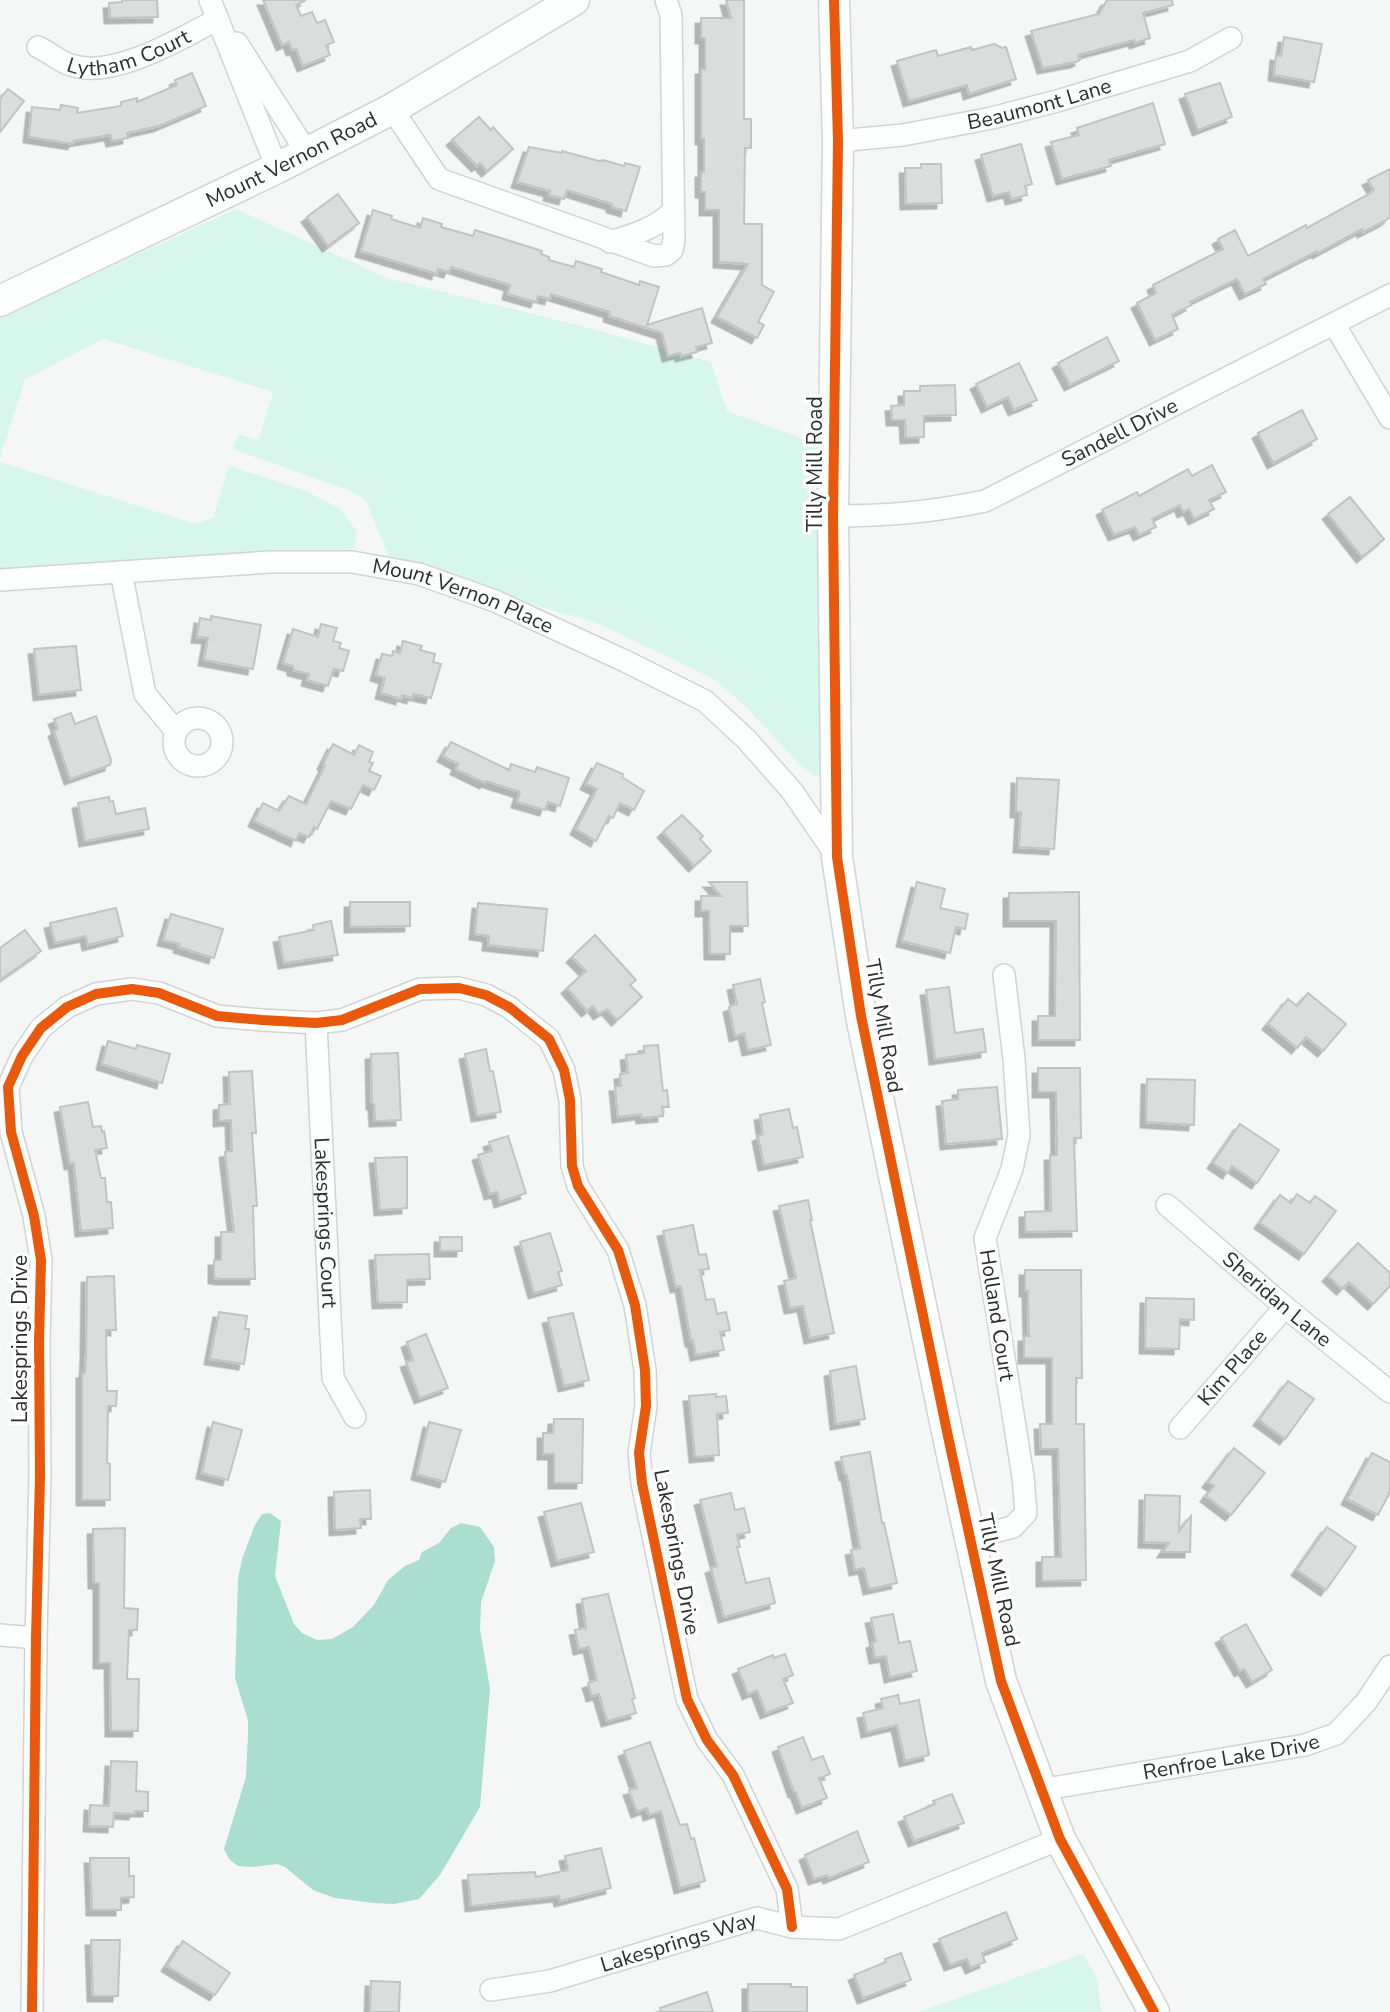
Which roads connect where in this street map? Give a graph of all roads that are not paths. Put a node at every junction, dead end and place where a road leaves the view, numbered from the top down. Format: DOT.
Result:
graph roads {
  1 [pos="575,0"];
  2 [pos="666,0"];
  3 [pos="834,0"];
  4 [pos="214,10"];
  5 [pos="1231,38"];
  6 [pos="38,47"];
  7 [pos="392,109"];
  8 [pos="838,141"];
  9 [pos="307,153"];
  10 [pos="277,168"];
  11 [pos="672,212"];
  12 [pos="616,243"];
  13 [pos="1390,295"];
  14 [pos="0,301"];
  15 [pos="1334,324"];
  16 [pos="1390,418"];
  17 [pos="833,516"];
  18 [pos="121,572"];
  19 [pos="0,580"];
  20 [pos="176,732"];
  21 [pos="837,857"];
  22 [pos="1004,975"];
  23 [pos="316,1023"];
  24 [pos="1167,1205"];
  25 [pos="1285,1307"];
  26 [pos="1390,1392"];
  27 [pos="355,1417"];
  28 [pos="1180,1428"];
  29 [pos="970,1538"];
  30 [pos="0,1635"];
  31 [pos="36,1638"];
  32 [pos="1390,1666"];
  33 [pos="1040,1790"];
  34 [pos="1060,1839"];
  35 [pos="792,1927"];
  36 [pos="491,1990"];
  37 [pos="32,2012"];
  38 [pos="1154,2012"];
  1 -- 7 [label="street, Mount Vernon Road"];
  2 -- 11 [label="street"];
  3 -- 8 [label="street, Tilly Mill Road"];
  4 -- 6 [label="street, Lytham Court"];
  4 -- 9 [label="street"];
  4 -- 10 [label="street"];
  5 -- 8 [label="street, Beaumont Lane"];
  7 -- 9 [label="street, Mount Vernon Road"];
  7 -- 12 [label="street"];
  8 -- 17 [label="street, Tilly Mill Road"];
  9 -- 10 [label="street, Mount Vernon Road"];
  10 -- 14 [label="street, Mount Vernon Road"];
  11 -- 12 [label="street"];
  11 -- 12 [label="street"];
  13 -- 15 [label="street, Sandell Drive"];
  15 -- 16 [label="street"];
  15 -- 17 [label="street, Sandell Drive"];
  17 -- 21 [label="street, Tilly Mill Road"];
  18 -- 19 [label="street, Mount Vernon Place"];
  18 -- 20 [label="street"];
  18 -- 21 [label="street, Mount Vernon Place"];
  21 -- 29 [label="street, Tilly Mill Road"];
  22 -- 29 [label="street, Holland Court"];
  23 -- 27 [label="street, Lakesprings Court"];
  23 -- 31 [label="street, Lakesprings Drive"];
  23 -- 35 [label="street, Lakesprings Drive"];
  24 -- 25 [label="street, Sheridan Lane"];
  25 -- 26 [label="street, Sheridan Lane"];
  25 -- 28 [label="street, Kim Place"];
  29 -- 33 [label="street, Tilly Mill Road"];
  30 -- 31 [label="street"];
  31 -- 37 [label="street, Lakesprings Drive"];
  32 -- 33 [label="street, Renfroe Lake Drive"];
  33 -- 34 [label="street, Tilly Mill Road"];
  34 -- 35 [label="street, Lakesprings Way"];
  34 -- 38 [label="street, Tilly Mill Road"];
  35 -- 36 [label="street, Lakesprings Way"];
}
